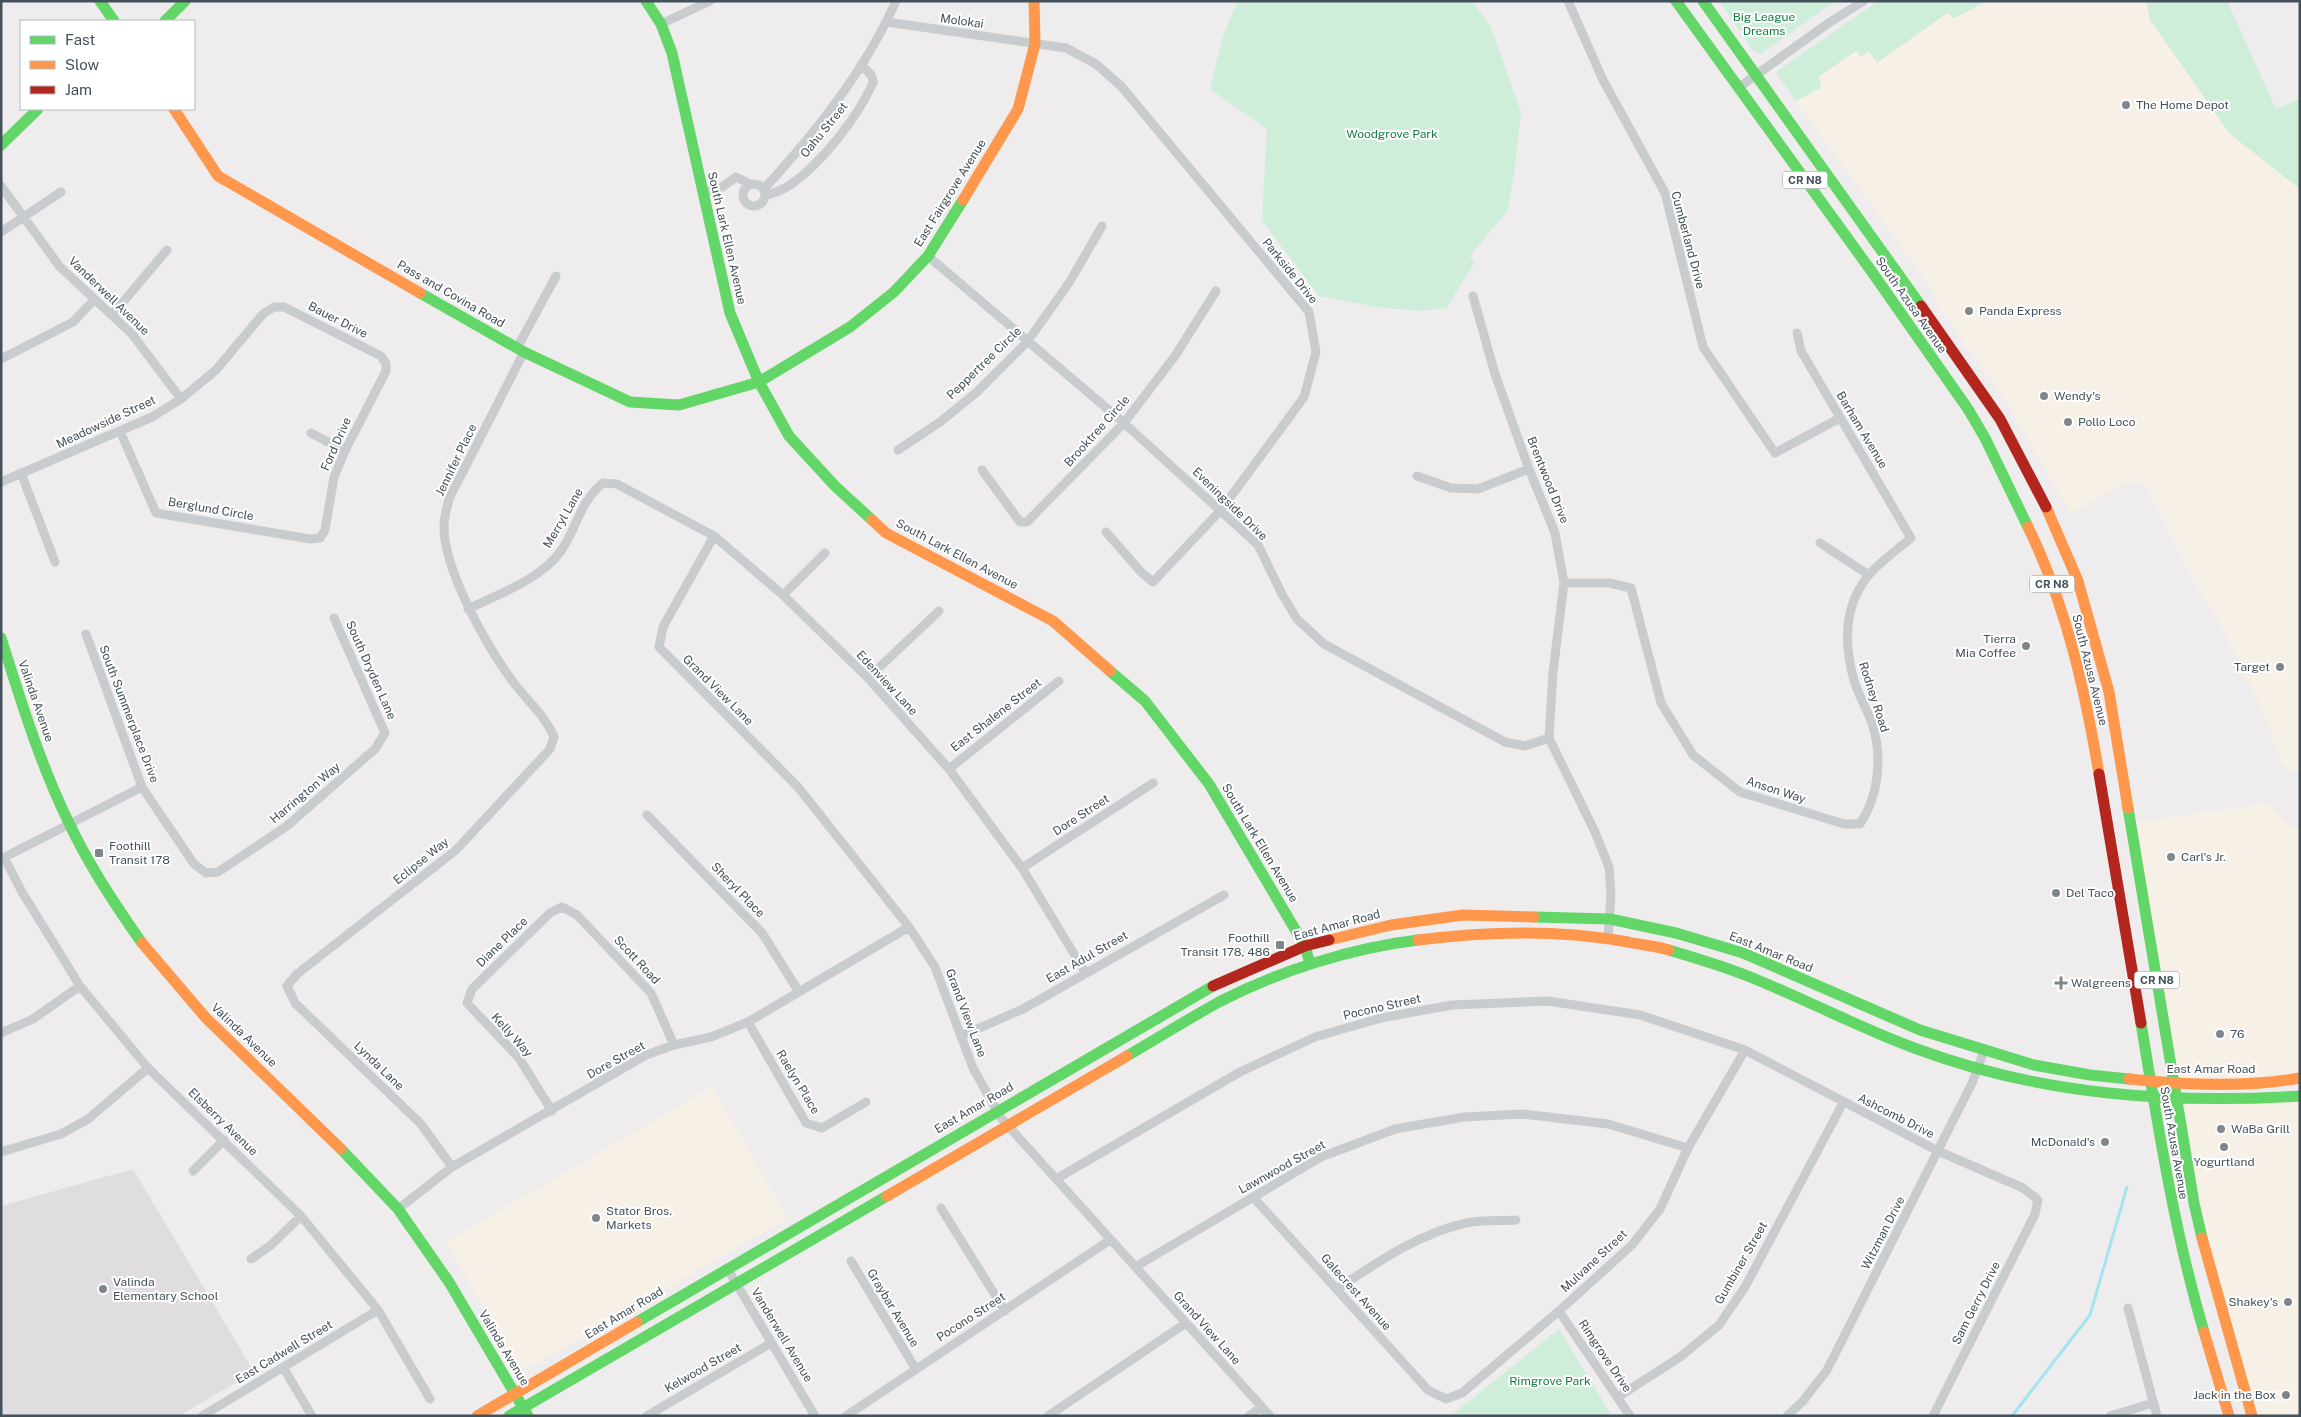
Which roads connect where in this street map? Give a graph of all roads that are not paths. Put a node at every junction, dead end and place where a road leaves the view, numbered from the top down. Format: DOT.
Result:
graph roads {
  1 [pos="100,1"];
  2 [pos="185,1"];
  3 [pos="646,1"];
  4 [pos="710,1"];
  5 [pos="896,1"];
  6 [pos="1034,1"];
  7 [pos="1568,1"];
  8 [pos="1676,1"];
  9 [pos="1703,1"];
  10 [pos="1864,1"];
  11 [pos="113,20"];
  12 [pos="166,20"];
  13 [pos="886,22"];
  14 [pos="661,24"];
  15 [pos="1035,44"];
  16 [pos="861,65"];
  17 [pos="1756,75"];
  18 [pos="1738,88"];
  19 [pos="37,110"];
  20 [pos="175,110"];
  21 [pos="1,145"];
  22 [pos="750,184"];
  23 [pos="1,186"];
  24 [pos="61,192"];
  25 [pos="703,192"];
  26 [pos="764,192"];
  27 [pos="23,219"];
  28 [pos="1102,226"];
  29 [pos="1,232"];
  30 [pos="167,250"];
  31 [pos="928,256"];
  32 [pos="556,276"];
  33 [pos="1216,291"];
  34 [pos="1472,296"];
  35 [pos="94,300"];
  36 [pos="274,307"];
  37 [pos="112,315"];
  38 [pos="1797,333"];
  39 [pos="1027,342"];
  40 [pos="520,350"];
  41 [pos="1,358"];
  42 [pos="386,364"];
  43 [pos="759,382"];
  44 [pos="181,399"];
  45 [pos="1840,418"];
  46 [pos="1124,423"];
  47 [pos="120,431"];
  48 [pos="311,433"];
  49 [pos="898,450"];
  50 [pos="344,451"];
  51 [pos="1529,469"];
  52 [pos="982,470"];
  53 [pos="21,473"];
  54 [pos="1417,476"];
  55 [pos="1,482"];
  56 [pos="603,483"];
  57 [pos="1221,510"];
  58 [pos="1106,532"];
  59 [pos="714,536"];
  60 [pos="320,538"];
  61 [pos="1911,538"];
  62 [pos="1820,543"];
  63 [pos="825,553"];
  64 [pos="55,562"];
  65 [pos="1868,575"];
  66 [pos="1564,583"];
  67 [pos="783,596"];
  68 [pos="468,609"];
  69 [pos="939,611"];
  70 [pos="334,618"];
  71 [pos="86,634"];
  72 [pos="1,638"];
  73 [pos="868,678"];
  74 [pos="1059,682"];
  75 [pos="385,733"];
  76 [pos="554,738"];
  77 [pos="1549,738"];
  78 [pos="949,769"];
  79 [pos="1153,782"];
  80 [pos="142,788"];
  81 [pos="647,815"];
  82 [pos="69,824"];
  83 [pos="1860,824"];
  84 [pos="2133,832"];
  85 [pos="2109,835"];
  86 [pos="3,859"];
  87 [pos="1022,868"];
  88 [pos="206,873"];
  89 [pos="1224,895"];
  90 [pos="562,907"];
  91 [pos="1610,919"];
  92 [pos="909,927"];
  93 [pos="1608,939"];
  94 [pos="1305,946"];
  95 [pos="1310,964"];
  96 [pos="1085,972"];
  97 [pos="80,986"];
  98 [pos="287,986"];
  99 [pos="799,992"];
  100 [pos="466,1003"];
  101 [pos="748,1022"];
  102 [pos="1,1034"];
  103 [pos="961,1036"];
  104 [pos="674,1045"];
  105 [pos="1745,1050"];
  106 [pos="1984,1051"];
  107 [pos="148,1068"];
  108 [pos="1977,1069"];
  109 [pos="2300,1078"];
  110 [pos="2150,1081"];
  111 [pos="2175,1084"];
  112 [pos="2300,1096"];
  113 [pos="2153,1099"];
  114 [pos="2177,1100"];
  115 [pos="866,1102"];
  116 [pos="1843,1103"];
  117 [pos="552,1111"];
  118 [pos="996,1111"];
  119 [pos="1007,1126"];
  120 [pos="224,1140"];
  121 [pos="1688,1148"];
  122 [pos="1938,1151"];
  123 [pos="1,1152"];
  124 [pos="452,1167"];
  125 [pos="193,1171"];
  126 [pos="1056,1179"];
  127 [pos="1253,1197"];
  128 [pos="2038,1200"];
  129 [pos="941,1208"];
  130 [pos="398,1209"];
  131 [pos="301,1216"];
  132 [pos="1516,1220"];
  133 [pos="1110,1240"];
  134 [pos="251,1259"];
  135 [pos="851,1261"];
  136 [pos="1135,1267"];
  137 [pos="727,1268"];
  138 [pos="737,1284"];
  139 [pos="1337,1289"];
  140 [pos="2216,1292"];
  141 [pos="2194,1296"];
  142 [pos="2128,1308"];
  143 [pos="378,1310"];
  144 [pos="1560,1311"];
  145 [pos="1005,1312"];
  146 [pos="1186,1323"];
  147 [pos="771,1343"];
  148 [pos="283,1367"];
  149 [pos="915,1368"];
  150 [pos="515,1394"];
  151 [pos="1618,1397"];
  152 [pos="1446,1398"];
  153 [pos="430,1400"];
  154 [pos="2153,1403"];
  155 [pos="1262,1407"];
  156 [pos="525,1412"];
  157 [pos="202,1416"];
  158 [pos="312,1416"];
  159 [pos="477,1416"];
  160 [pos="509,1416"];
  161 [pos="647,1416"];
  162 [pos="815,1416"];
  163 [pos="846,1416"];
  164 [pos="1048,1416"];
  165 [pos="1249,1416"];
  166 [pos="1270,1416"];
  167 [pos="1630,1416"];
  168 [pos="1787,1416"];
  169 [pos="1932,1416"];
  170 [pos="2110,1416"];
  171 [pos="2157,1416"];
  172 [pos="2229,1416"];
  173 [pos="2252,1416"];
  1 -- 11 [label="main road"];
  2 -- 12 [label="main road"];
  3 -- 14 [label="main road, South Lark Ellen Avenue"];
  4 -- 14 [label="street"];
  5 -- 13 [label="street, Oahu Street"];
  6 -- 15 [label="main road, East Fairgrove Avenue"];
  7 -- 45 [label="street, Cumberland Drive"];
  8 -- 18 [label="main road, South Azusa Avenue / CR N8"];
  9 -- 17 [label="main road, South Azusa Avenue / CR N8"];
  10 -- 17 [label="street"];
  13 -- 15 [label="street, Molokai"];
  13 -- 16 [label="street, Oahu Street"];
  14 -- 25 [label="main road, South Lark Ellen Avenue"];
  15 -- 31 [label="main road, East Fairgrove Avenue"];
  15 -- 57 [label="street, Parkside Drive"];
  16 -- 26 [label="street, Oahu Street"];
  16 -- 26 [label="street, Oahu Street"];
  17 -- 18 [label="street"];
  17 -- 84 [label="main road, South Azusa Avenue / CR N8"];
  18 -- 85 [label="main road, South Azusa Avenue / CR N8"];
  19 -- 21 [label="main road"];
  20 -- 40 [label="main road, Pass and Covina Road"];
  22 -- 25 [label="street"];
  22 -- 26 [label="street"];
  22 -- 26 [label="street"];
  23 -- 27 [label="street, Vanderwell Avenue"];
  24 -- 27 [label="street"];
  25 -- 43 [label="main road, South Lark Ellen Avenue"];
  27 -- 29 [label="street"];
  27 -- 35 [label="street, Vanderwell Avenue"];
  28 -- 39 [label="street, Peppertree Circle"];
  30 -- 37 [label="street"];
  31 -- 39 [label="street, Eveningside Drive"];
  31 -- 43 [label="main road, East Fairgrove Avenue"];
  32 -- 40 [label="street, Jennifer Place"];
  33 -- 46 [label="street, Brooktree Circle"];
  34 -- 51 [label="street, Brentwood Drive"];
  35 -- 37 [label="street, Vanderwell Avenue"];
  35 -- 41 [label="street"];
  36 -- 42 [label="street, Bauer Drive"];
  36 -- 44 [label="street, Meadowside Street"];
  37 -- 44 [label="street, Vanderwell Avenue"];
  38 -- 45 [label="street, Barham Avenue"];
  39 -- 46 [label="street, Eveningside Drive"];
  39 -- 49 [label="street, Peppertree Circle"];
  40 -- 43 [label="main road, Pass and Covina Road"];
  40 -- 68 [label="street, Jennifer Place"];
  42 -- 50 [label="street, Ford Drive"];
  43 -- 94 [label="main road, South Lark Ellen Avenue"];
  44 -- 47 [label="street, Meadowside Street"];
  45 -- 61 [label="street, Barham Avenue"];
  46 -- 52 [label="street, Brooktree Circle"];
  46 -- 57 [label="street, Eveningside Drive"];
  47 -- 53 [label="street, Meadowside Street"];
  47 -- 60 [label="street, Berglund Circle"];
  48 -- 50 [label="street"];
  50 -- 60 [label="street, Ford Drive"];
  51 -- 54 [label="street"];
  51 -- 66 [label="street, Brentwood Drive"];
  53 -- 55 [label="street, Meadowside Street"];
  53 -- 64 [label="street"];
  56 -- 59 [label="street, Edenview Lane"];
  56 -- 68 [label="street, Merryl Lane"];
  57 -- 58 [label="street, Parkside Drive"];
  57 -- 77 [label="street, Eveningside Drive"];
  59 -- 67 [label="street, Edenview Lane"];
  59 -- 92 [label="street, Grand View Lane"];
  61 -- 65 [label="street, Rodney Road"];
  62 -- 65 [label="street"];
  63 -- 67 [label="street"];
  65 -- 83 [label="street, Rodney Road"];
  66 -- 77 [label="street, Brentwood Drive"];
  66 -- 83 [label="street, Anson Way"];
  67 -- 73 [label="street, Edenview Lane"];
  68 -- 76 [label="street, Jennifer Place"];
  69 -- 73 [label="street"];
  70 -- 75 [label="street, South Dryden Lane"];
  71 -- 80 [label="street, South Summerplace Drive"];
  72 -- 82 [label="main road, Valinda Avenue"];
  73 -- 78 [label="street, Edenview Lane"];
  74 -- 78 [label="street, East Shalene Street"];
  75 -- 88 [label="street, Harrington Way"];
  76 -- 98 [label="street, Eclipse Way"];
  77 -- 91 [label="street"];
  78 -- 87 [label="street, Edenview Lane"];
  79 -- 87 [label="street, Dore Street"];
  80 -- 82 [label="street"];
  80 -- 88 [label="street, South Summerplace Drive"];
  81 -- 99 [label="street, Sheryl Place"];
  82 -- 86 [label="street"];
  82 -- 130 [label="main road, Valinda Avenue"];
  84 -- 85 [label="main road"];
  84 -- 111 [label="main road, South Azusa Avenue / CR N8"];
  85 -- 110 [label="main road, South Azusa Avenue / CR N8"];
  86 -- 97 [label="street, Elsberry Avenue"];
  87 -- 96 [label="street, Edenview Lane"];
  89 -- 96 [label="street, East Adul Street"];
  90 -- 100 [label="street, Diane Place"];
  90 -- 104 [label="street, Scott Road"];
  91 -- 93 [label="street"];
  91 -- 94 [label="main road, East Amar Road"];
  91 -- 106 [label="main road, East Amar Road"];
  92 -- 99 [label="street, Dore Street"];
  92 -- 103 [label="street, Grand View Lane"];
  93 -- 95 [label="main road"];
  93 -- 108 [label="main road"];
  94 -- 95 [label="main road, South Lark Ellen Avenue"];
  94 -- 118 [label="main road, East Amar Road"];
  95 -- 119 [label="main road"];
  96 -- 103 [label="street, East Adul Street"];
  97 -- 102 [label="street"];
  97 -- 107 [label="street, Elsberry Avenue"];
  98 -- 124 [label="street, Lynda Lane"];
  99 -- 101 [label="street, Dore Street"];
  100 -- 117 [label="street, Kelly Way"];
  101 -- 104 [label="street, Dore Street"];
  101 -- 115 [label="street, Raelyn Place"];
  103 -- 118 [label="street, Grand View Lane"];
  104 -- 117 [label="street, Dore Street"];
  105 -- 116 [label="street, Ashcomb Drive"];
  105 -- 121 [label="street, Mulvane Street"];
  105 -- 126 [label="street, Pocono Street"];
  106 -- 108 [label="street, Witzman Drive"];
  106 -- 110 [label="main road, East Amar Road"];
  107 -- 120 [label="street, Elsberry Avenue"];
  107 -- 123 [label="street"];
  108 -- 113 [label="main road"];
  108 -- 122 [label="street, Witzman Drive"];
  109 -- 111 [label="main road, East Amar Road"];
  110 -- 111 [label="main road, East Amar Road"];
  110 -- 113 [label="main road, South Azusa Avenue / CR N8"];
  111 -- 114 [label="main road, South Azusa Avenue / CR N8"];
  112 -- 114 [label="main road"];
  113 -- 114 [label="main road"];
  113 -- 141 [label="main road, South Azusa Avenue / CR N8"];
  114 -- 140 [label="main road, South Azusa Avenue / CR N8"];
  116 -- 122 [label="street, Ashcomb Drive"];
  116 -- 151 [label="street, Gumbiner Street"];
  117 -- 124 [label="street, Dore Street"];
  118 -- 119 [label="street, Grand View Lane"];
  118 -- 137 [label="main road, East Amar Road"];
  119 -- 126 [label="street, Grand View Lane"];
  119 -- 138 [label="main road"];
  120 -- 125 [label="street"];
  120 -- 131 [label="street, Elsberry Avenue"];
  121 -- 127 [label="street, Lawnwood Street"];
  121 -- 144 [label="street, Mulvane Street"];
  122 -- 128 [label="street, Ashcomb Drive"];
  122 -- 168 [label="street, Witzman Drive"];
  124 -- 130 [label="street, Dore Street"];
  126 -- 133 [label="street, Grand View Lane"];
  127 -- 136 [label="street, Lawnwood Street"];
  127 -- 139 [label="street, Galecrest Avenue"];
  128 -- 169 [label="street, Sam Gerry Drive"];
  129 -- 145 [label="street"];
  130 -- 150 [label="main road, Valinda Avenue"];
  131 -- 134 [label="street"];
  131 -- 143 [label="street, Elsberry Avenue"];
  132 -- 139 [label="street"];
  133 -- 136 [label="street, Grand View Lane"];
  133 -- 145 [label="street, Pocono Street"];
  135 -- 149 [label="street, Graybar Avenue"];
  136 -- 146 [label="street, Grand View Lane"];
  137 -- 138 [label="street, Vanderwell Avenue"];
  137 -- 150 [label="main road, East Amar Road"];
  138 -- 147 [label="street, Vanderwell Avenue"];
  138 -- 156 [label="main road"];
  139 -- 152 [label="street, Galecrest Avenue"];
  140 -- 141 [label="main road"];
  140 -- 173 [label="main road, South Azusa Avenue / CR N8"];
  141 -- 172 [label="main road, South Azusa Avenue / CR N8"];
  142 -- 154 [label="street"];
  143 -- 148 [label="street, East Cadwell Street"];
  143 -- 153 [label="street, Elsberry Avenue"];
  144 -- 151 [label="street, Rimgrove Drive"];
  144 -- 152 [label="street, Mulvane Street"];
  145 -- 149 [label="street, Pocono Street"];
  146 -- 155 [label="street, Grand View Lane"];
  146 -- 164 [label="street"];
  147 -- 161 [label="street, Kelwood Street"];
  147 -- 162 [label="street, Vanderwell Avenue"];
  148 -- 157 [label="street, East Cadwell Street"];
  148 -- 158 [label="street"];
  149 -- 163 [label="street, Pocono Street"];
  150 -- 156 [label="main road, Valinda Avenue"];
  150 -- 159 [label="main road, East Amar Road"];
  151 -- 167 [label="street, Rimgrove Drive"];
  154 -- 170 [label="street"];
  154 -- 171 [label="street"];
  155 -- 165 [label="street"];
  155 -- 166 [label="street, Grand View Lane"];
  156 -- 160 [label="main road"];
}
